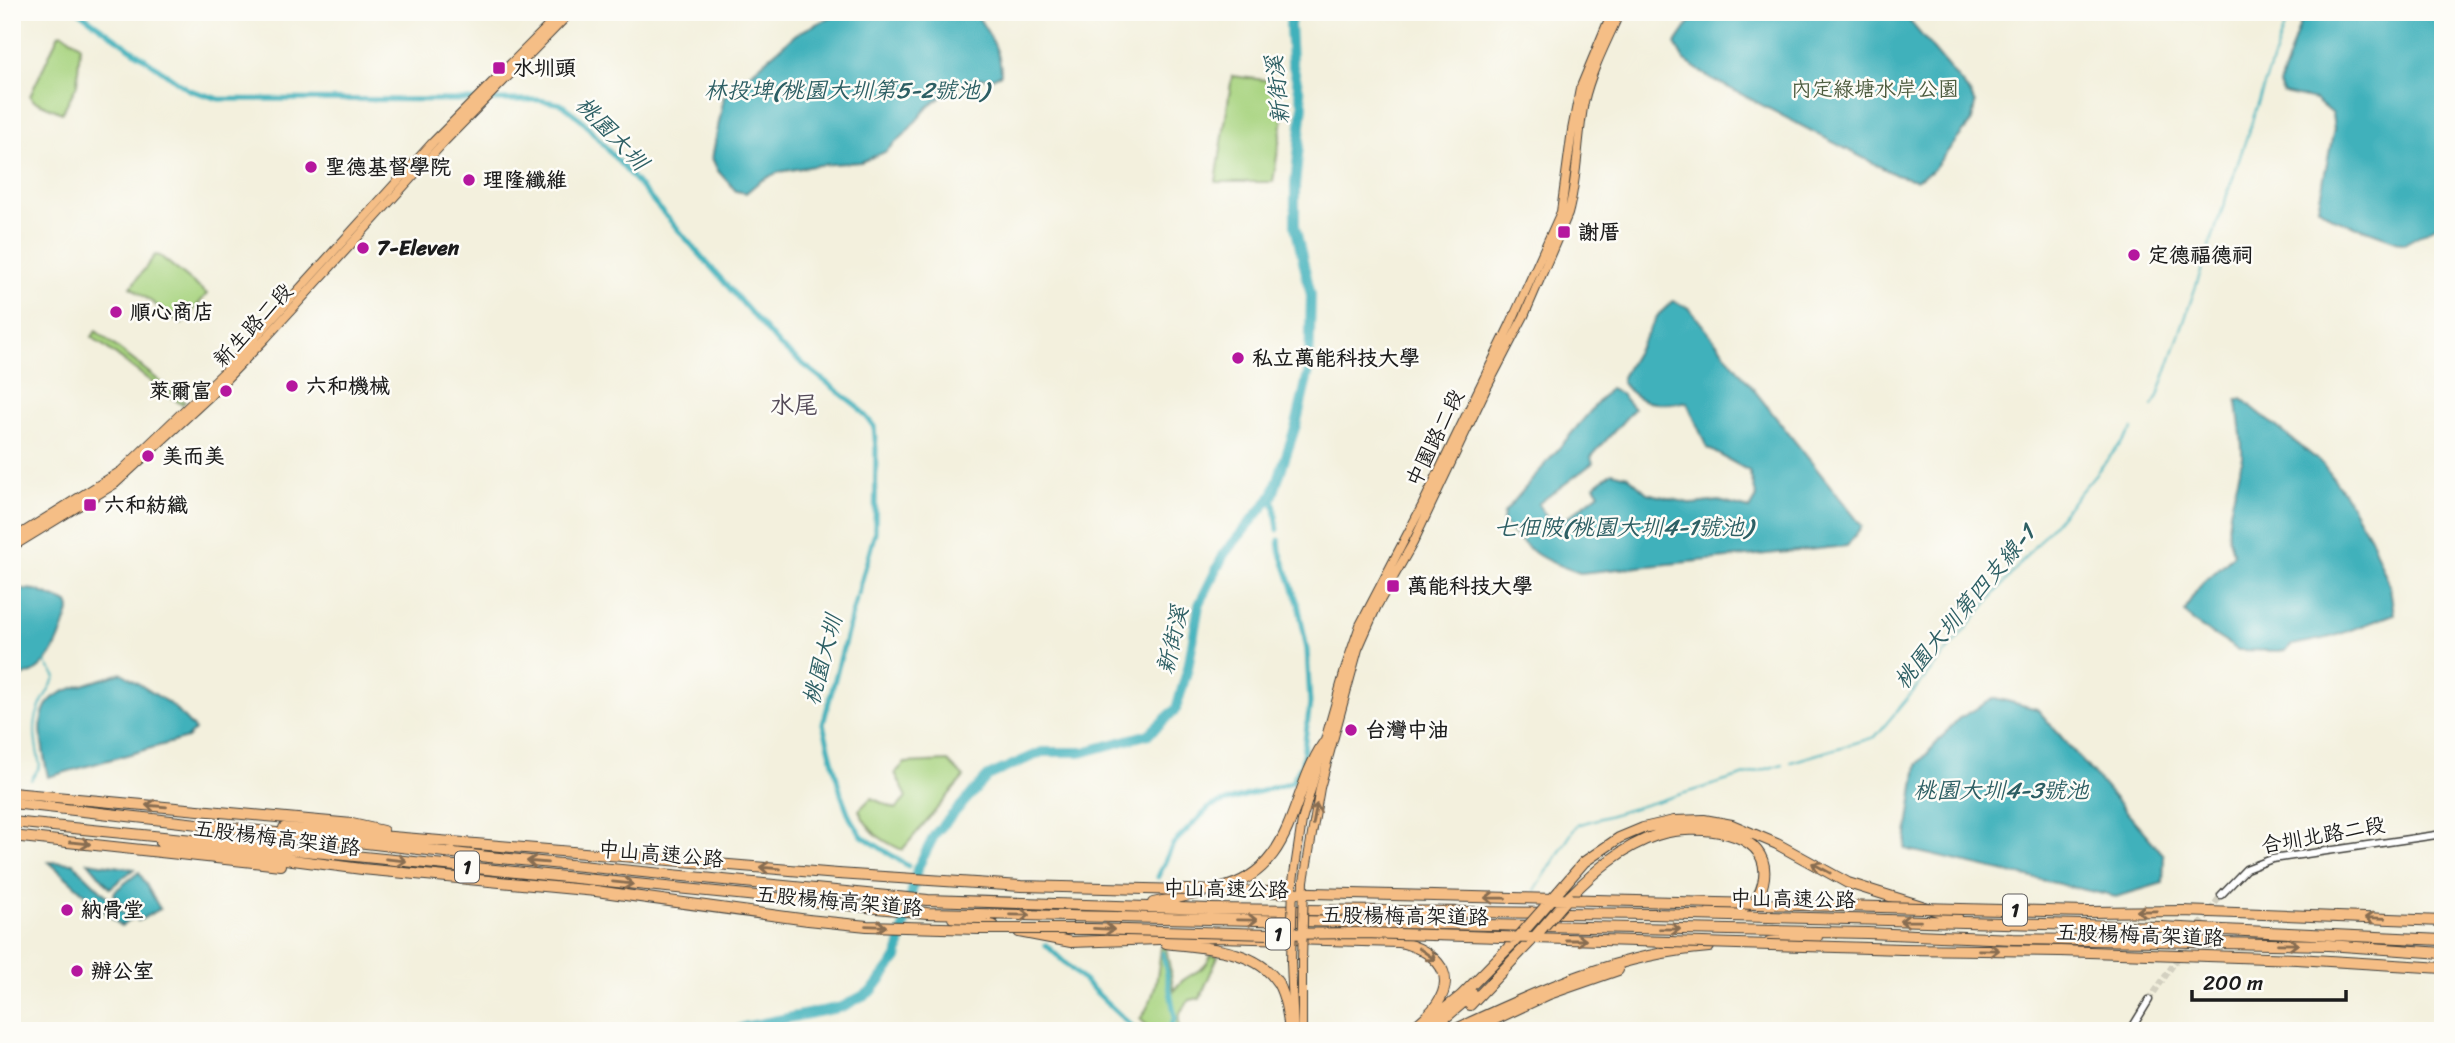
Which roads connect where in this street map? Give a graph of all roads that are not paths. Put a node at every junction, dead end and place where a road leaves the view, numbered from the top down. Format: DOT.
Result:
graph roads {
  1 [pos="562,12"];
  2 [pos="571,12"];
  3 [pos="1612,12"];
  4 [pos="1620,12"];
  5 [pos="1570,172"];
  6 [pos="12,539"];
  7 [pos="12,547"];
  8 [pos="1324,744"];
  9 [pos="12,793"];
  10 [pos="12,803"];
  11 [pos="70,810"];
  12 [pos="12,821"];
  13 [pos="36,824"];
  14 [pos="2443,834"];
  15 [pos="12,836"];
  16 [pos="417,839"];
  17 [pos="362,869"];
  18 [pos="1564,895"];
  19 [pos="2221,895"];
  20 [pos="1138,907"];
  21 [pos="927,913"];
  22 [pos="1652,914"];
  23 [pos="2443,921"];
  24 [pos="1978,922"];
  25 [pos="1867,933"];
  26 [pos="1141,940"];
  27 [pos="2443,940"];
  28 [pos="1523,941"];
  29 [pos="1706,947"];
  30 [pos="2443,953"];
  31 [pos="2443,968"];
  32 [pos="2149,1000"];
  33 [pos="1295,1030"];
  34 [pos="1409,1031"];
  35 [pos="1418,1031"];
  36 [pos="1430,1031"];
  37 [pos="1441,1031"];
  38 [pos="1452,1031"];
  39 [pos="1470,1031"];
  40 [pos="2130,1031"];
  1 -- 6 [label="main road, 新生路二段"];
  2 -- 7 [label="main road, 新生路二段"];
  3 -- 5 [label="main road, 中園路二段"];
  4 -- 5 [label="main road, 中園路二段"];
  5 -- 8 [label="main road, 中園路二段"];
  33 -- 5 [label="main road, 中園路二段, one-way, bridge"];
  8 -- 20 [label="highway"];
  8 -- 33 [label="main road, 中園路二段, bridge"];
  16 -- 9 [label="highway, one-way"];
  10 -- 11 [label="highway, 中山高速公路 / 1"];
  11 -- 16 [label="highway, 五股楊梅高架道路 / 1"];
  20 -- 11 [label="highway, 中山高速公路 / 1, one-way"];
  12 -- 13 [label="highway, 中山高速公路 / 1"];
  13 -- 17 [label="highway, 五股楊梅高架道路 / 1"];
  13 -- 21 [label="highway, 中山高速公路 / 1, one-way"];
  14 -- 19 [label="street, 合圳北路二段"];
  15 -- 17 [label="highway, one-way"];
  23 -- 16 [label="highway, 五股楊梅高架道路 / 1, one-way, bridge"];
  17 -- 31 [label="highway, 五股楊梅高架道路 / 1, one-way, bridge"];
  18 -- 22 [label="highway"];
  24 -- 18 [label="highway, one-way"];
  18 -- 28 [label="highway, bridge"];
  18 -- 28 [label="highway, bridge"];
  20 -- 22 [label="highway, 中山高速公路 / 1"];
  21 -- 25 [label="highway, 中山高速公路 / 1, one-way"];
  21 -- 26 [label="highway"];
  24 -- 22 [label="highway, 中山高速公路 / 1, one-way"];
  24 -- 27 [label="highway, 中山高速公路 / 1, bridge"];
  25 -- 29 [label="highway"];
  25 -- 30 [label="highway, 中山高速公路 / 1, one-way, bridge"];
  26 -- 33 [label="highway"];
  26 -- 34 [label="highway, one-way"];
  28 -- 35 [label="highway"];
  28 -- 36 [label="highway"];
  28 -- 37 [label="highway"];
  29 -- 38 [label="highway"];
  29 -- 39 [label="highway"];
  32 -- 40 [label="street"];
}
